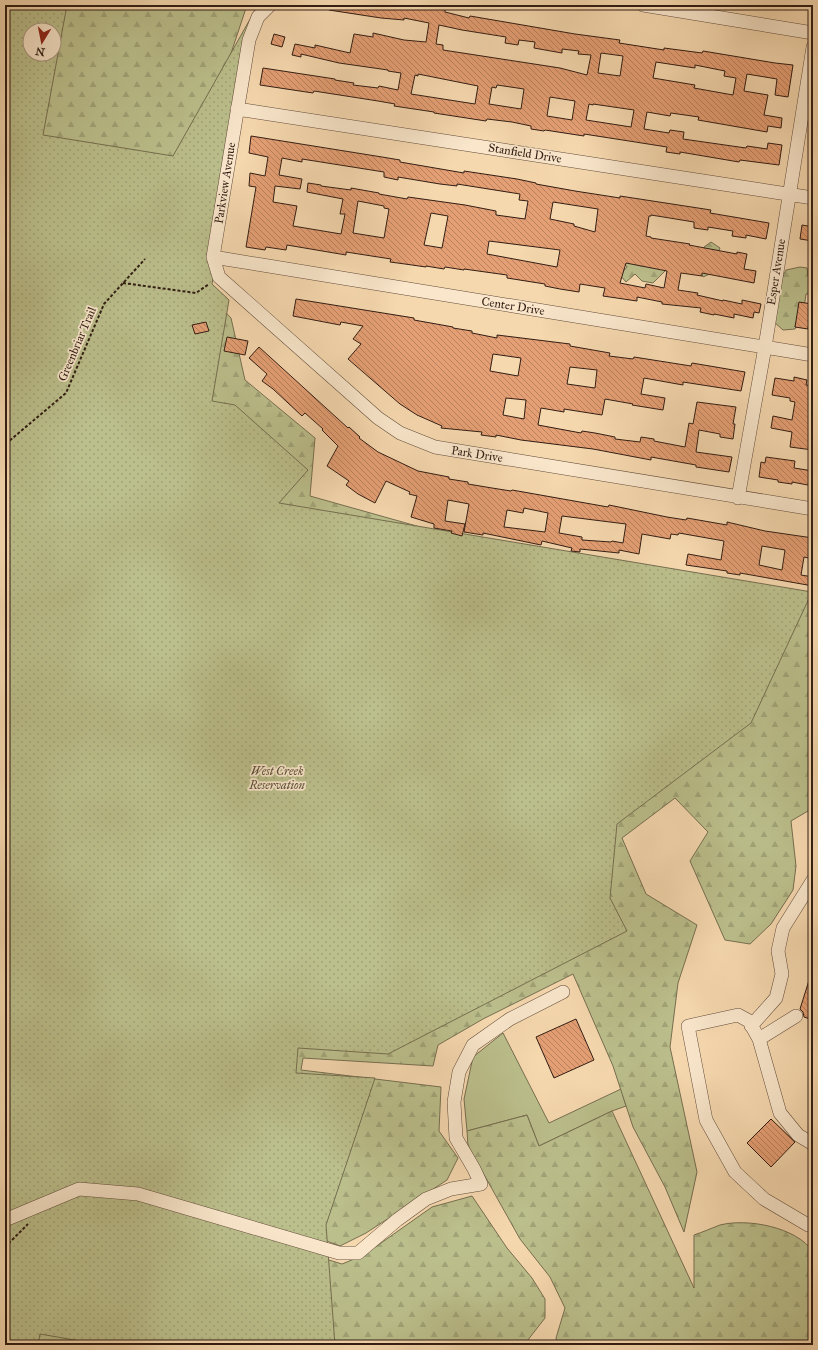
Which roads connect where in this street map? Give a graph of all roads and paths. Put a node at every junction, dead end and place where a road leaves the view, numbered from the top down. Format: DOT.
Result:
graph roads {
  1 [pos="270,5"];
  2 [pos="642,5"];
  3 [pos="813,33"];
  4 [pos="813,47"];
  5 [pos="237,109"];
  6 [pos="789,195"];
  7 [pos="813,198"];
  8 [pos="213,257"];
  9 [pos="146,259"];
  10 [pos="123,283"];
  11 [pos="210,284"];
  12 [pos="765,347"];
  13 [pos="813,355"];
  14 [pos="5,449"];
  15 [pos="738,498"];
  16 [pos="813,509"];
  17 [pos="813,880"];
  18 [pos="563,992"];
  19 [pos="796,1016"];
  20 [pos="752,1026"];
  21 [pos="759,1039"];
  22 [pos="813,1144"];
  23 [pos="5,1220"];
  24 [pos="813,1226"];
  1 -- 5 [label="street, Parkview Avenue"];
  2 -- 3 [label="street"];
  4 -- 6 [label="street, Esper Avenue"];
  5 -- 6 [label="street, Stanfield Drive"];
  5 -- 8 [label="street, Parkview Avenue"];
  6 -- 7 [label="street, Stanfield Drive"];
  6 -- 12 [label="street, Esper Avenue"];
  8 -- 12 [label="street, Center Drive"];
  8 -- 15 [label="street, Park Drive"];
  9 -- 10 [label="path, Greenbriar Trail"];
  10 -- 11 [label="path"];
  10 -- 14 [label="path, Greenbriar Trail"];
  12 -- 13 [label="street, Center Drive"];
  12 -- 15 [label="street, Esper Avenue"];
  15 -- 16 [label="street, Park Drive"];
  17 -- 20 [label="street"];
  18 -- 23 [label="street"];
  19 -- 21 [label="street"];
  20 -- 21 [label="street"];
  20 -- 24 [label="street"];
  21 -- 22 [label="street"];
}
